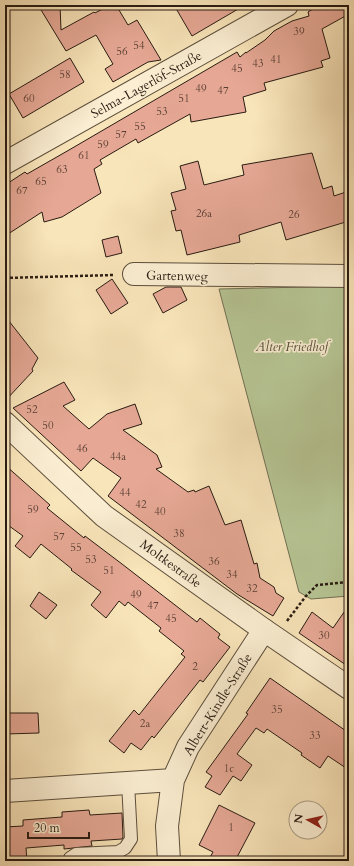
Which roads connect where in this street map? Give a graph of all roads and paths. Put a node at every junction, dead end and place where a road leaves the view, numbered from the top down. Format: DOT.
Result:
graph roads {
  1 [pos="287,5"];
  2 [pos="5,163"];
  3 [pos="134,274"];
  4 [pos="349,276"];
  5 [pos="5,278"];
  6 [pos="5,423"];
  7 [pos="349,582"];
  8 [pos="270,634"];
  9 [pos="349,688"];
  10 [pos="173,780"];
  11 [pos="128,783"];
  12 [pos="5,791"];
  13 [pos="70,858"];
  14 [pos="169,861"];
  1 -- 2 [label="street, Selma-Lagerlöf-Straße"];
  3 -- 4 [label="street, Gartenweg"];
  3 -- 5 [label="path, Gartenweg"];
  6 -- 8 [label="street, Moltkestraße"];
  7 -- 8 [label="path"];
  8 -- 9 [label="street, Moltkestraße"];
  8 -- 10 [label="street, Albert-Kindle-Straße"];
  10 -- 11 [label="street"];
  10 -- 14 [label="street, Albert-Kindle-Straße"];
  11 -- 12 [label="street"];
  11 -- 13 [label="lane"];
}
